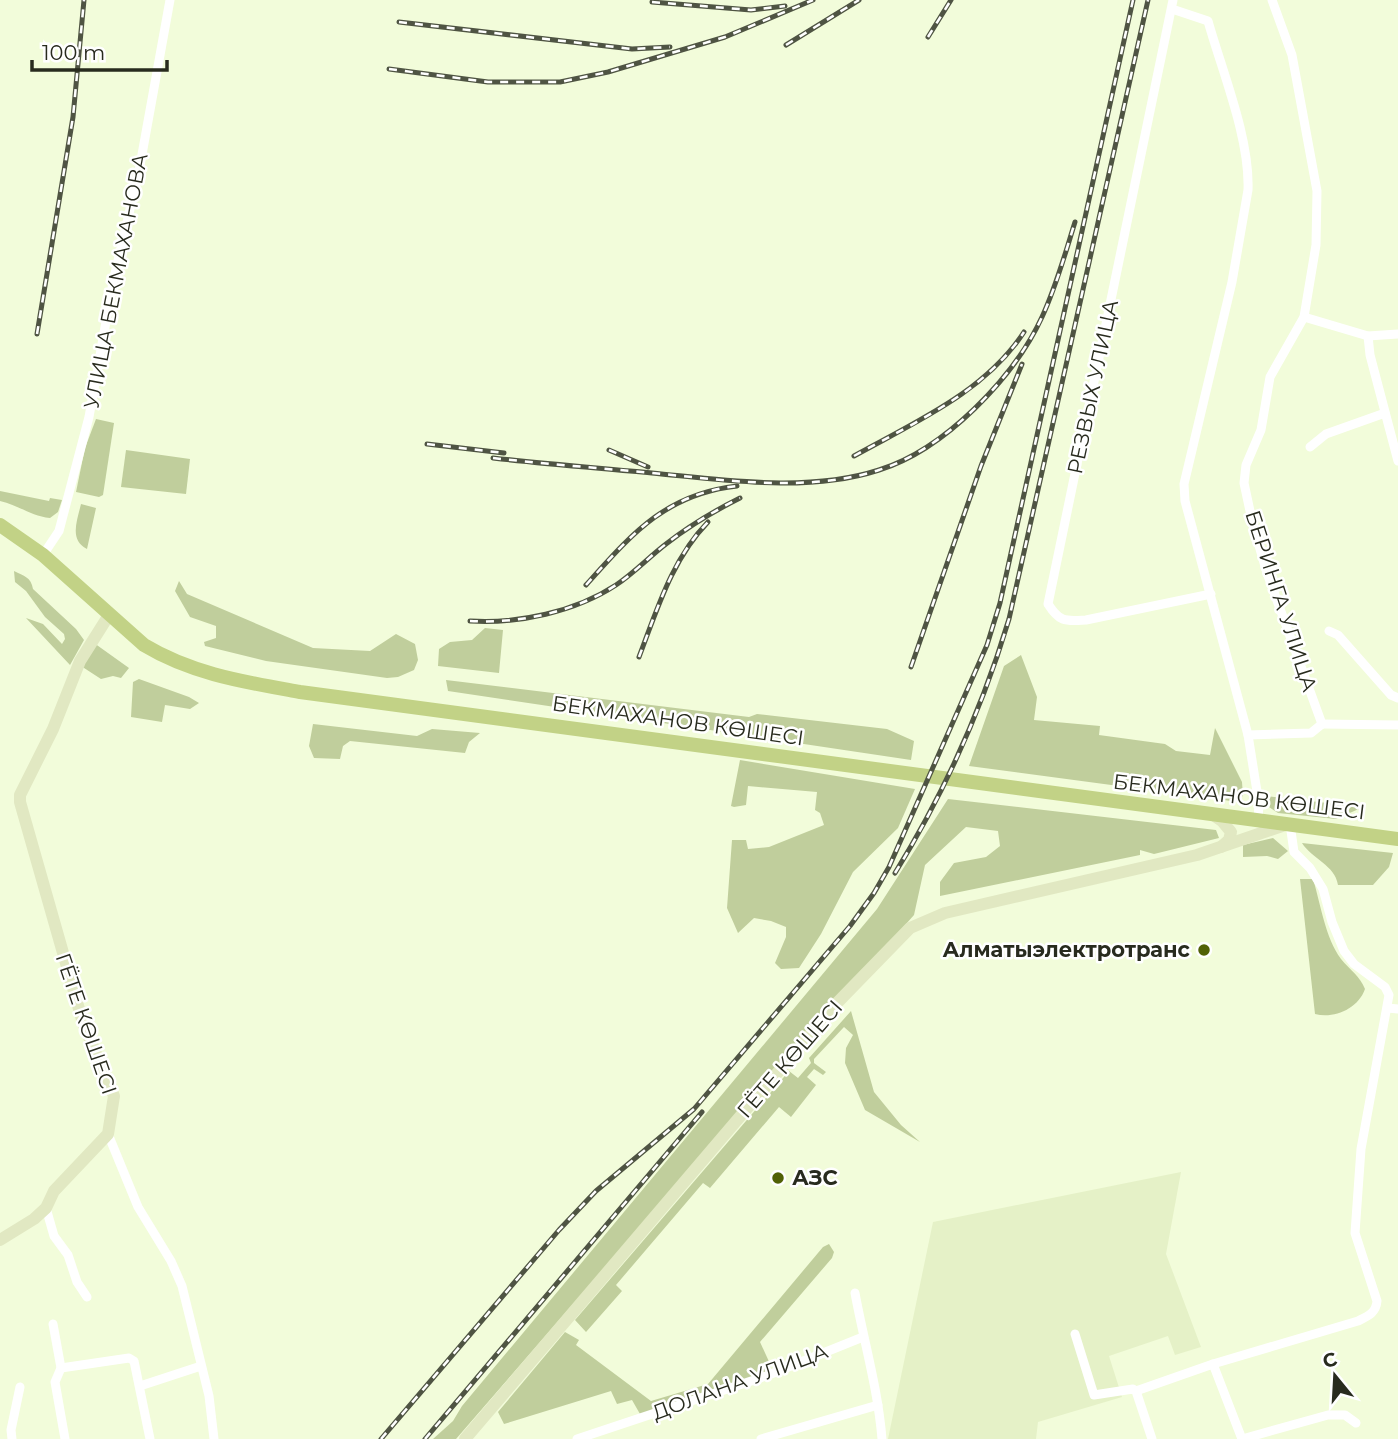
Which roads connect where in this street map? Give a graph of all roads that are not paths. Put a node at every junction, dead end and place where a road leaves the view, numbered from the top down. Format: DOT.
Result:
graph roads {
  1 [pos="170,0"];
  2 [pos="1272,0"];
  3 [pos="1173,5"];
  4 [pos="1304,317"];
  5 [pos="1398,334"];
  6 [pos="1368,336"];
  7 [pos="1385,413"];
  8 [pos="1310,447"];
  9 [pos="1398,461"];
  10 [pos="0,525"];
  11 [pos="43,555"];
  12 [pos="1211,594"];
  13 [pos="109,615"];
  14 [pos="1329,631"];
  15 [pos="1398,698"];
  16 [pos="1322,724"];
  17 [pos="1398,725"];
  18 [pos="1248,735"];
  19 [pos="1212,814"];
  20 [pos="1258,820"];
  21 [pos="1290,824"];
  22 [pos="1398,839"];
  23 [pos="1221,847"];
  24 [pos="1393,995"];
  25 [pos="1388,1008"];
  26 [pos="1398,1009"];
  27 [pos="108,1134"];
  28 [pos="46,1208"];
  29 [pos="0,1240"];
  30 [pos="855,1293"];
  31 [pos="86,1297"];
  32 [pos="53,1324"];
  33 [pos="1075,1334"];
  34 [pos="863,1337"];
  35 [pos="1213,1364"];
  36 [pos="201,1366"];
  37 [pos="61,1368"];
  38 [pos="140,1386"];
  39 [pos="20,1387"];
  40 [pos="1136,1391"];
  41 [pos="878,1405"];
  42 [pos="1356,1423"];
  43 [pos="12,1439"];
  44 [pos="65,1439"];
  45 [pos="150,1439"];
  46 [pos="214,1439"];
  47 [pos="465,1439"];
  48 [pos="577,1439"];
  49 [pos="761,1439"];
  50 [pos="882,1439"];
  51 [pos="1152,1439"];
  52 [pos="1242,1439"];
  1 -- 11 [label="street, УЛИЦА БЕКМАХАНОВА"];
  2 -- 4 [label="street, БЕРИНГА УЛИЦА"];
  3 -- 12 [label="street"];
  3 -- 12 [label="street, РЕЗВЫХ УЛИЦА"];
  4 -- 6 [label="street"];
  4 -- 16 [label="street, БЕРИНГА УЛИЦА"];
  5 -- 6 [label="street"];
  6 -- 7 [label="street"];
  7 -- 8 [label="street"];
  7 -- 9 [label="street"];
  10 -- 11 [label="main road, БЕКМАХАНОВ КӨШЕСІ"];
  11 -- 13 [label="main road, БЕКМАХАНОВ КӨШЕСІ"];
  12 -- 18 [label="street"];
  13 -- 19 [label="main road, БЕКМАХАНОВ КӨШЕСІ"];
  13 -- 27 [label="main road, ГЁТЕ КӨШЕСІ"];
  14 -- 15 [label="street"];
  16 -- 17 [label="street"];
  16 -- 18 [label="street"];
  18 -- 20 [label="street"];
  19 -- 20 [label="main road, БЕКМАХАНОВ КӨШЕСІ"];
  19 -- 23 [label="main road"];
  20 -- 21 [label="main road, БЕКМАХАНОВ КӨШЕСІ"];
  21 -- 22 [label="main road, БЕКМАХАНОВ КӨШЕСІ"];
  21 -- 23 [label="main road, ГЁТЕ КӨШЕСІ"];
  21 -- 24 [label="street"];
  23 -- 47 [label="main road, ГЁТЕ КӨШЕСІ"];
  24 -- 25 [label="street"];
  25 -- 26 [label="street"];
  25 -- 35 [label="street"];
  27 -- 28 [label="main road"];
  27 -- 36 [label="street"];
  28 -- 29 [label="main road"];
  28 -- 31 [label="street"];
  30 -- 34 [label="street"];
  32 -- 37 [label="street"];
  33 -- 40 [label="street"];
  34 -- 41 [label="street"];
  34 -- 48 [label="street, ДОЛАНА УЛИЦА"];
  35 -- 40 [label="street"];
  35 -- 52 [label="street"];
  36 -- 38 [label="street"];
  36 -- 46 [label="street"];
  37 -- 38 [label="street"];
  37 -- 44 [label="street"];
  38 -- 45 [label="street"];
  39 -- 43 [label="street"];
  40 -- 51 [label="street"];
  41 -- 49 [label="street"];
  41 -- 50 [label="street"];
  42 -- 52 [label="street"];
}
